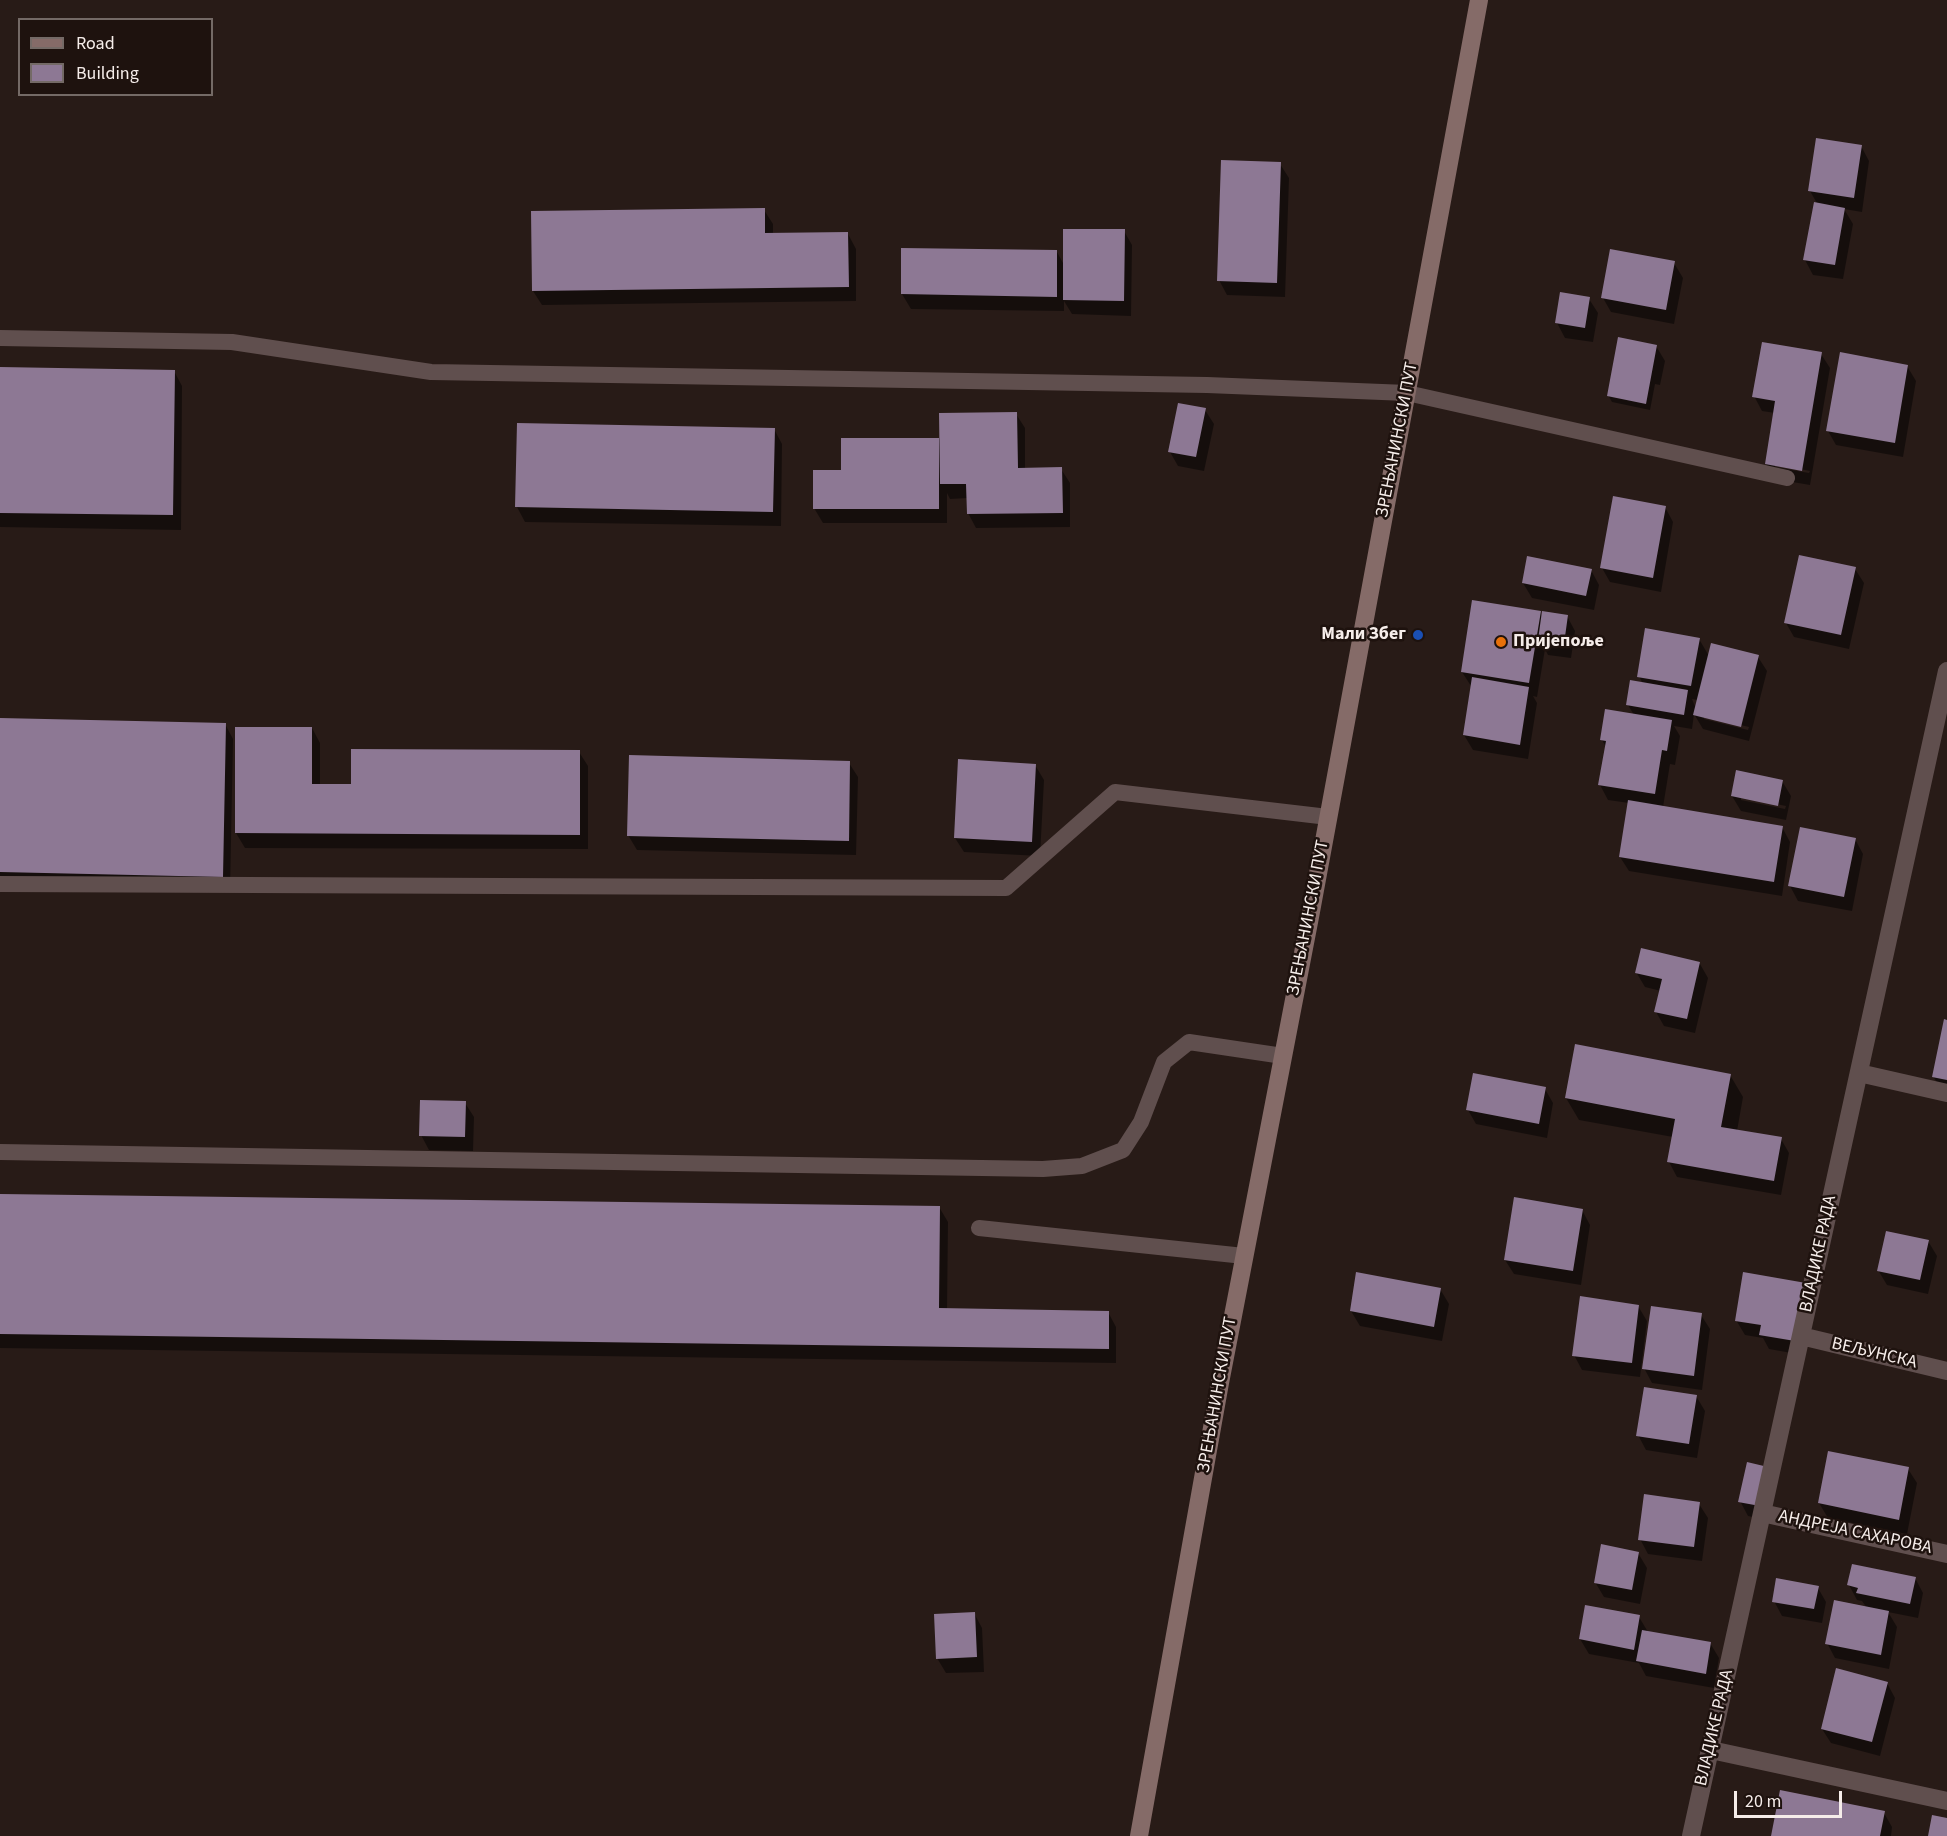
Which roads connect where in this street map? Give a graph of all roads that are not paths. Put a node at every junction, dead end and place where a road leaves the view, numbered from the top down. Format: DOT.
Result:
graph roads {
  1 [pos="1479,0"];
  2 [pos="0,338"];
  3 [pos="1407,393"];
  4 [pos="1788,478"];
  5 [pos="1947,671"];
  6 [pos="1942,718"];
  7 [pos="1328,816"];
  8 [pos="0,884"];
  9 [pos="1283,1056"];
  10 [pos="1859,1073"];
  11 [pos="1947,1093"];
  12 [pos="0,1152"];
  13 [pos="979,1228"];
  14 [pos="1244,1256"];
  15 [pos="1801,1336"];
  16 [pos="1947,1371"];
  17 [pos="1762,1513"];
  18 [pos="1947,1554"];
  19 [pos="1711,1750"];
  20 [pos="1947,1801"];
  21 [pos="1139,1836"];
  22 [pos="1691,1836"];
  1 -- 3 [label="main road, ЗРЕЊАНИНСКИ ПУТ"];
  2 -- 3 [label="lane"];
  3 -- 4 [label="lane"];
  3 -- 7 [label="main road, ЗРЕЊАНИНСКИ ПУТ"];
  5 -- 6 [label="street, ВЛАДИКЕ РАДА"];
  6 -- 10 [label="street, ВЛАДИКЕ РАДА"];
  7 -- 8 [label="lane"];
  7 -- 9 [label="main road, ЗРЕЊАНИНСКИ ПУТ"];
  9 -- 12 [label="lane"];
  9 -- 14 [label="main road, ЗРЕЊАНИНСКИ ПУТ"];
  10 -- 11 [label="street"];
  10 -- 15 [label="street, ВЛАДИКЕ РАДА"];
  13 -- 14 [label="lane"];
  14 -- 21 [label="main road, ЗРЕЊАНИНСКИ ПУТ"];
  15 -- 16 [label="street, ВЕЉУНСКА"];
  15 -- 17 [label="street, ВЛАДИКЕ РАДА"];
  17 -- 18 [label="street, АНДРЕЈА САХАРОВА"];
  17 -- 19 [label="street, ВЛАДИКЕ РАДА"];
  19 -- 20 [label="street"];
  19 -- 22 [label="street, ВЛАДИКЕ РАДА"];
}
